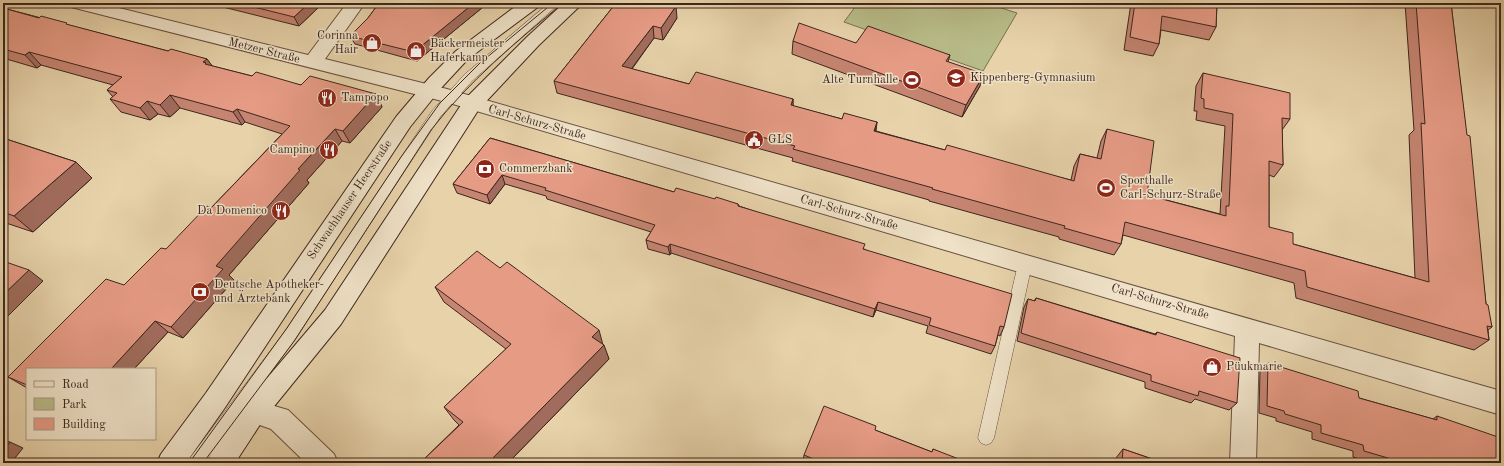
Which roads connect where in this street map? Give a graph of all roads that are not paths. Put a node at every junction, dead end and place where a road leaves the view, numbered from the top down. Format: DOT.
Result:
graph roads {
  1 [pos="77,3"];
  2 [pos="356,3"];
  3 [pos="532,3"];
  4 [pos="556,3"];
  5 [pos="574,3"];
  6 [pos="312,63"];
  7 [pos="427,91"];
  8 [pos="450,97"];
  9 [pos="472,104"];
  10 [pos="1026,264"];
  11 [pos="1247,328"];
  12 [pos="1501,402"];
  13 [pos="254,412"];
  14 [pos="986,438"];
  15 [pos="170,463"];
  16 [pos="196,463"];
  17 [pos="220,463"];
  18 [pos="324,463"];
  19 [pos="1243,463"];
  1 -- 6 [label="street, Metzer Straße"];
  2 -- 6 [label="street"];
  3 -- 7 [label="street, Schwachhauser Heerstraße"];
  4 -- 8 [label="lane"];
  5 -- 9 [label="street"];
  6 -- 7 [label="street, Metzer Straße"];
  7 -- 8 [label="street, Metzer Straße"];
  7 -- 15 [label="street, Schwachhauser Heerstraße"];
  8 -- 9 [label="street, Carl-Schurz-Straße"];
  8 -- 16 [label="lane"];
  9 -- 10 [label="street, Carl-Schurz-Straße"];
  9 -- 13 [label="street"];
  10 -- 11 [label="street, Carl-Schurz-Straße"];
  10 -- 14 [label="lane"];
  11 -- 12 [label="street, Carl-Schurz-Straße"];
  11 -- 19 [label="street"];
  13 -- 17 [label="street"];
  13 -- 18 [label="street"];
}
